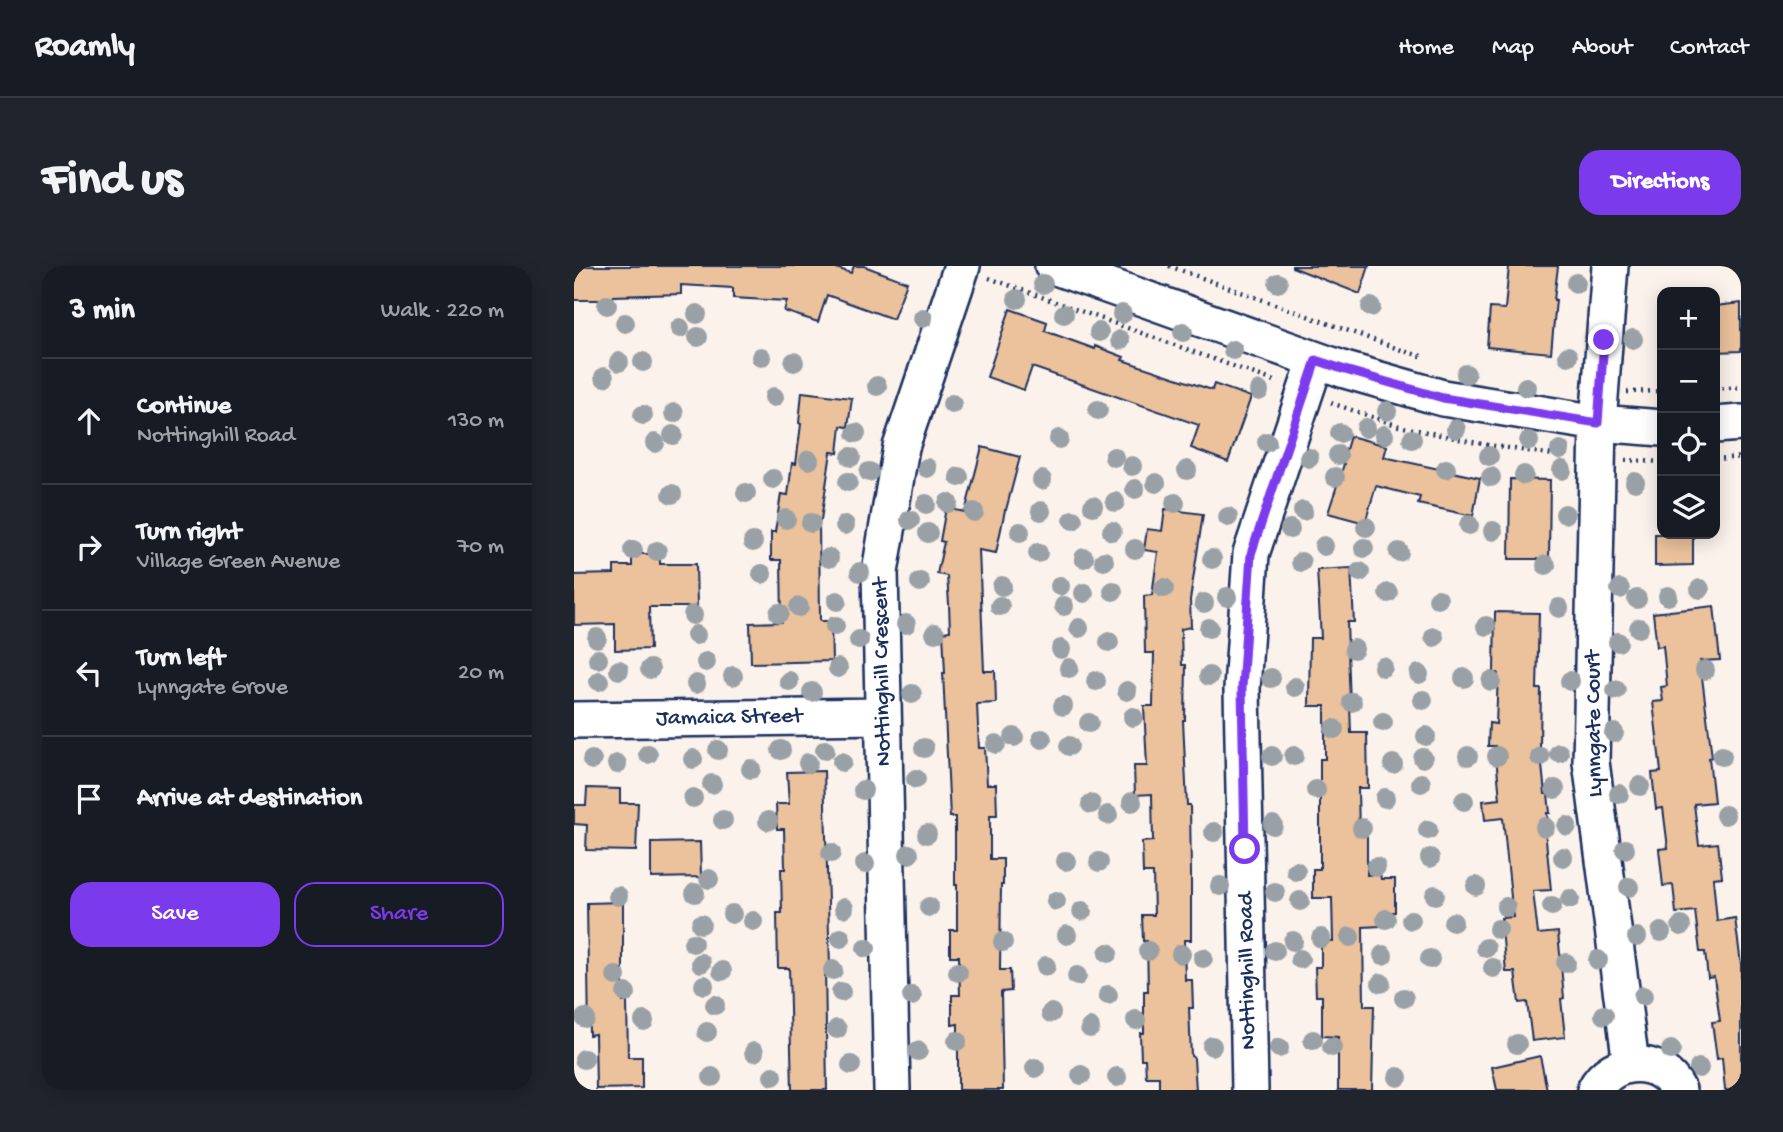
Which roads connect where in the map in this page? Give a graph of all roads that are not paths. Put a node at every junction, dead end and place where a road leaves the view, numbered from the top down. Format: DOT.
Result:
graph roads {
  1 [pos="1053,266"];
  2 [pos="1610,266"];
  3 [pos="972,271"];
  4 [pos="1316,360"];
  5 [pos="1598,423"];
  6 [pos="1741,423"];
  7 [pos="1720,425"];
  8 [pos="1657,428"];
  9 [pos="883,716"];
  10 [pos="574,720"];
  11 [pos="1631,1064"];
  12 [pos="891,1090"];
  13 [pos="1250,1090"];
  14 [pos="1595,1090"];
  15 [pos="1678,1090"];
  1 -- 4 [label="street"];
  2 -- 5 [label="street, Lynngate Court"];
  3 -- 9 [label="street, Nottinghill Crescent"];
  4 -- 5 [label="street"];
  4 -- 13 [label="street, Nottinghill Road"];
  5 -- 8 [label="street"];
  5 -- 11 [label="street, Lynngate Court"];
  6 -- 7 [label="street"];
  9 -- 10 [label="street, Jamaica Street"];
  9 -- 12 [label="street, Nottinghill Crescent"];
  11 -- 14 [label="street"];
  11 -- 15 [label="street"];
}
